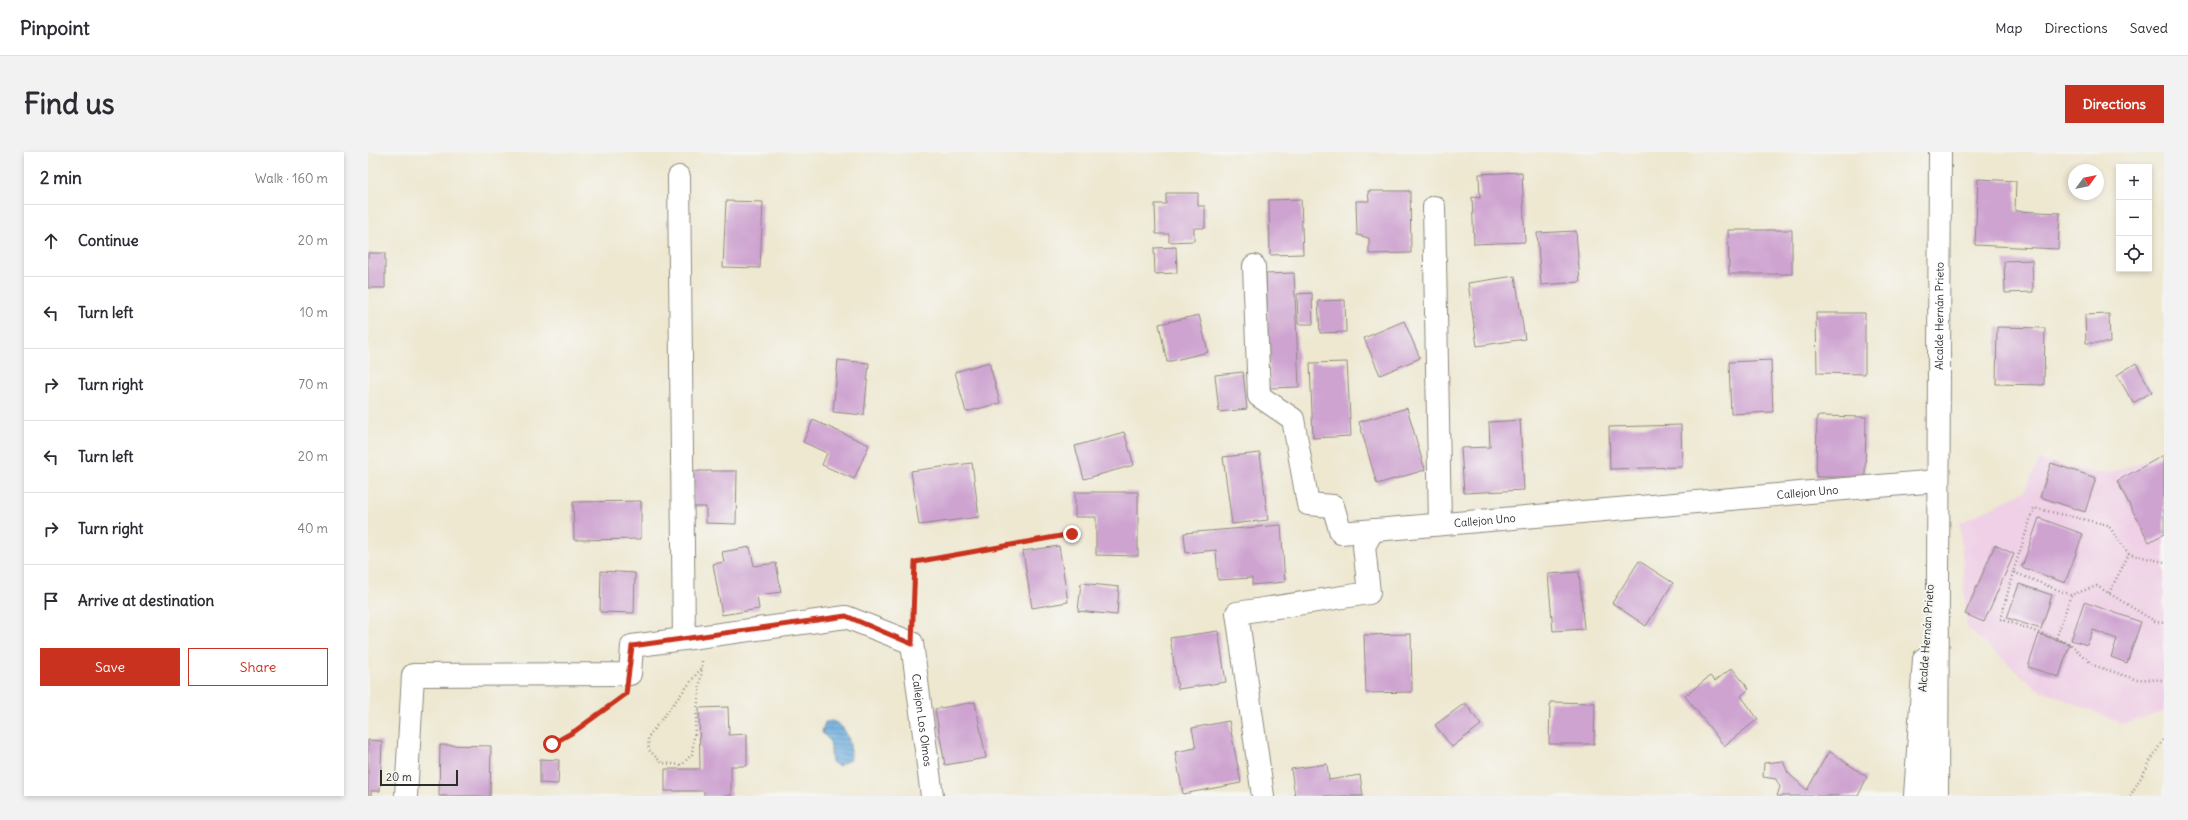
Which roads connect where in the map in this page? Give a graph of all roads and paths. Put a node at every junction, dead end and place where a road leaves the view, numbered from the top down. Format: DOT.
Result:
graph roads {
  1 [pos="1940,152"];
  2 [pos="679,177"];
  3 [pos="1434,207"];
  4 [pos="1254,266"];
  5 [pos="1937,480"];
  6 [pos="1440,524"];
  7 [pos="1373,530"];
  8 [pos="1072,534"];
  9 [pos="2129,554"];
  10 [pos="2164,562"];
  11 [pos="2013,572"];
  12 [pos="2108,593"];
  13 [pos="2071,596"];
  14 [pos="2164,623"];
  15 [pos="693,638"];
  16 [pos="2056,639"];
  17 [pos="912,644"];
  18 [pos="702,667"];
  19 [pos="630,674"];
  20 [pos="2164,680"];
  21 [pos="2164,738"];
  22 [pos="552,744"];
  23 [pos="406,796"];
  24 [pos="932,796"];
  25 [pos="1263,796"];
  26 [pos="1914,796"];
  27 [pos="1937,796"];
  28 [pos="2130,796"];
  1 -- 5 [label="street, Alcalde Hernán Prieto"];
  2 -- 15 [label="street"];
  3 -- 6 [label="street"];
  4 -- 7 [label="street, Callejon Uno"];
  5 -- 6 [label="street, Callejon Uno"];
  5 -- 26 [label="street, Alcalde Hernán Prieto"];
  5 -- 27 [label="street, Alcalde Hernán Prieto"];
  6 -- 7 [label="street, Callejon Uno"];
  7 -- 25 [label="street"];
  8 -- 17 [label="path"];
  9 -- 10 [label="path"];
  9 -- 11 [label="path"];
  9 -- 12 [label="path"];
  11 -- 13 [label="path"];
  11 -- 16 [label="path"];
  12 -- 13 [label="path"];
  12 -- 14 [label="path"];
  13 -- 16 [label="path"];
  15 -- 17 [label="street"];
  15 -- 18 [label="path"];
  15 -- 19 [label="street"];
  16 -- 20 [label="path"];
  17 -- 24 [label="street, Callejon Los Olmos"];
  18 -- 18 [label="path"];
  19 -- 22 [label="path"];
  19 -- 23 [label="street"];
  21 -- 28 [label="path"];
}
